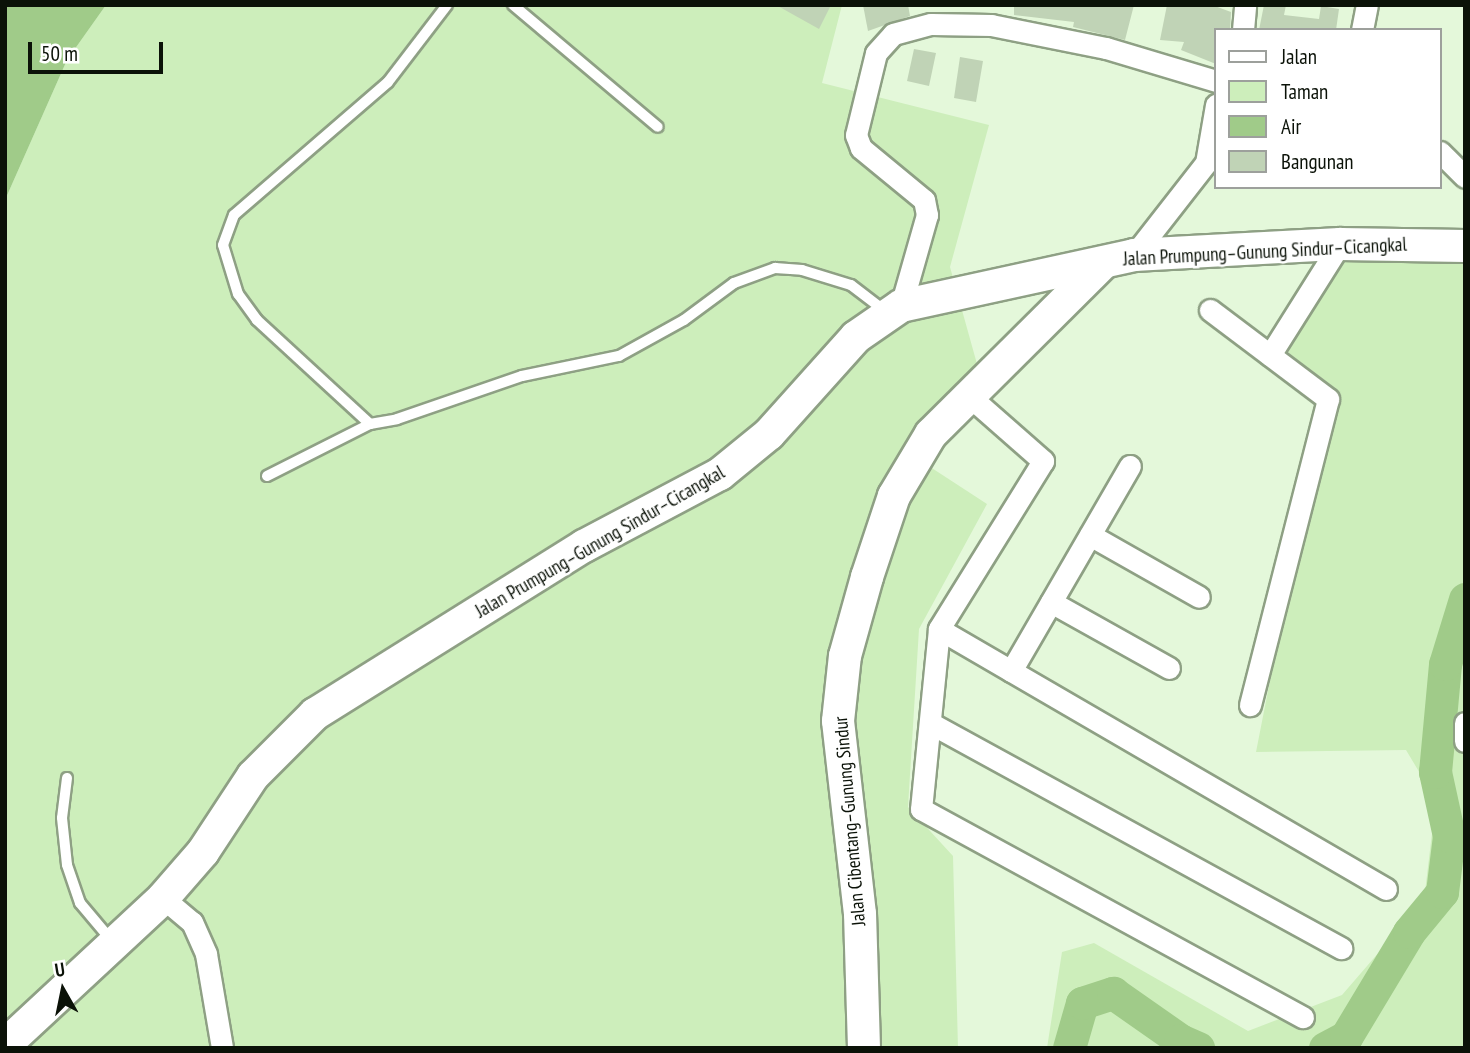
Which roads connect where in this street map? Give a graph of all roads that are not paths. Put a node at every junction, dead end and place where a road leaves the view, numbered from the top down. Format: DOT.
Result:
graph roads {
  1 [pos="447,5"];
  2 [pos="513,5"];
  3 [pos="1245,5"];
  4 [pos="1367,5"];
  5 [pos="1243,28"];
  6 [pos="1362,28"];
  7 [pos="1214,80"];
  8 [pos="1214,116"];
  9 [pos="658,127"];
  10 [pos="1442,154"];
  11 [pos="1465,177"];
  12 [pos="1340,244"];
  13 [pos="1465,246"];
  14 [pos="1134,255"];
  15 [pos="1103,263"];
  16 [pos="895,310"];
  17 [pos="1210,310"];
  18 [pos="1270,355"];
  19 [pos="968,395"];
  20 [pos="370,424"];
  21 [pos="1130,466"];
  22 [pos="267,476"];
  23 [pos="1090,535"];
  24 [pos="1199,597"];
  25 [pos="1051,602"];
  26 [pos="939,629"];
  27 [pos="1169,668"];
  28 [pos="1011,671"];
  29 [pos="1250,705"];
  30 [pos="930,723"];
  31 [pos="1465,723"];
  32 [pos="1465,741"];
  33 [pos="67,778"];
  34 [pos="1386,889"];
  35 [pos="163,898"];
  36 [pos="114,943"];
  37 [pos="1340,948"];
  38 [pos="1303,1017"];
  39 [pos="5,1045"];
  40 [pos="222,1048"];
  41 [pos="864,1048"];
  1 -- 20 [label="lane"];
  2 -- 9 [label="lane"];
  3 -- 5 [label="street"];
  4 -- 6 [label="street"];
  7 -- 16 [label="street"];
  8 -- 14 [label="street"];
  10 -- 11 [label="street"];
  12 -- 13 [label="main road, Jalan Prumpung–Gunung Sindur–Cicangkal"];
  12 -- 14 [label="main road, Jalan Prumpung–Gunung Sindur–Cicangkal"];
  12 -- 18 [label="street"];
  14 -- 15 [label="main road, Jalan Prumpung–Gunung Sindur–Cicangkal"];
  15 -- 16 [label="main road, Jalan Prumpung–Gunung Sindur–Cicangkal"];
  15 -- 19 [label="main road, Jalan Cibentang–Gunung Sindur"];
  16 -- 20 [label="lane"];
  16 -- 35 [label="main road, Jalan Prumpung–Gunung Sindur–Cicangkal"];
  17 -- 18 [label="street"];
  18 -- 29 [label="street"];
  19 -- 26 [label="street"];
  19 -- 41 [label="main road, Jalan Cibentang–Gunung Sindur"];
  20 -- 22 [label="lane"];
  21 -- 23 [label="street"];
  23 -- 24 [label="street"];
  23 -- 25 [label="street"];
  25 -- 27 [label="street"];
  25 -- 28 [label="street"];
  26 -- 28 [label="street"];
  26 -- 30 [label="street"];
  28 -- 34 [label="street"];
  30 -- 37 [label="street"];
  30 -- 38 [label="street"];
  31 -- 32 [label="street"];
  33 -- 36 [label="lane"];
  35 -- 36 [label="main road, Jalan Prumpung–Gunung Sindur–Cicangkal"];
  35 -- 40 [label="street"];
  36 -- 39 [label="main road, Jalan Prumpung–Gunung Sindur–Cicangkal"];
}
